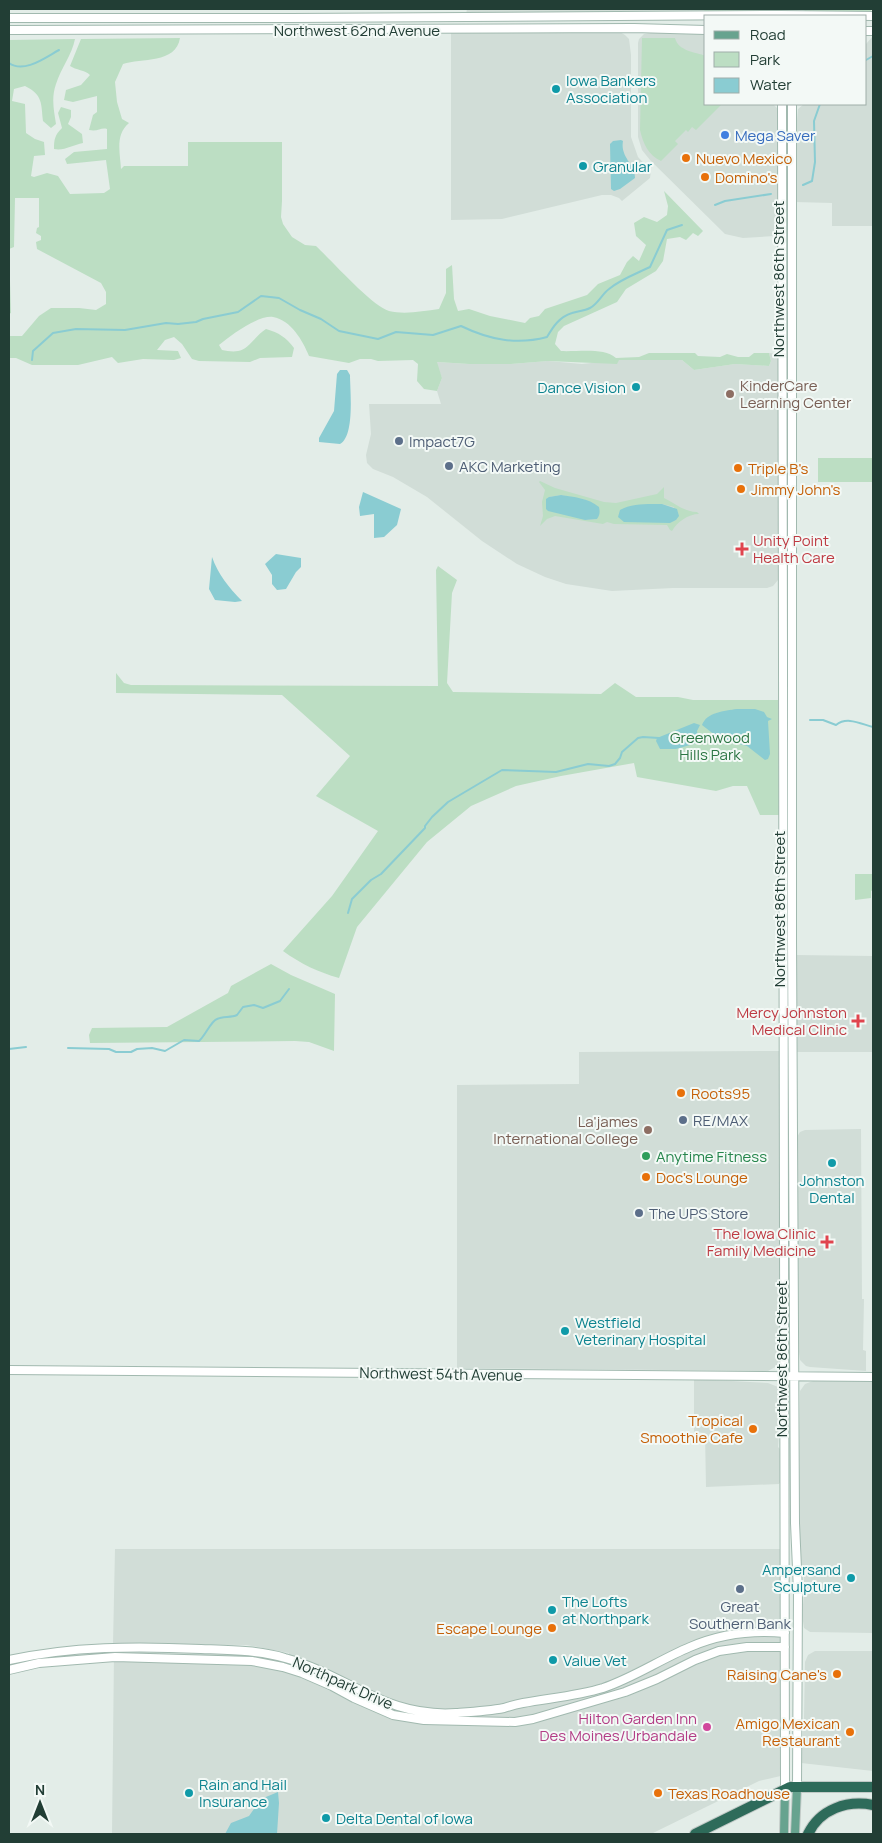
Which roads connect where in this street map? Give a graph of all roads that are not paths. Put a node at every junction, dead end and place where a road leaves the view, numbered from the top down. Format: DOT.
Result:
graph roads {
  1 [pos="782,13"];
  2 [pos="792,13"];
  3 [pos="846,15"];
  4 [pos="9,18"];
  5 [pos="9,30"];
  6 [pos="704,30"];
  7 [pos="782,105"];
  8 [pos="792,105"];
  9 [pos="9,1370"];
  10 [pos="785,1376"];
  11 [pos="795,1377"];
  12 [pos="873,1377"];
  13 [pos="785,1633"];
  14 [pos="785,1647"];
  15 [pos="9,1660"];
  16 [pos="9,1670"];
  17 [pos="797,1787"];
  18 [pos="873,1787"];
  19 [pos="785,1789"];
  20 [pos="873,1804"];
  21 [pos="694,1834"];
  22 [pos="784,1834"];
  23 [pos="795,1834"];
  24 [pos="808,1834"];
  1 -- 2 [label="street, Northwest 62nd Avenue"];
  1 -- 4 [label="street, Northwest 62nd Avenue"];
  2 -- 3 [label="street, Northwest 62nd Avenue"];
  5 -- 6 [label="street, Northwest 62nd Avenue"];
  7 -- 10 [label="street, Northwest 86th Street"];
  8 -- 11 [label="street, Northwest 86th Street"];
  9 -- 10 [label="street, Northwest 54th Avenue"];
  10 -- 11 [label="street, Northwest 54th Avenue"];
  10 -- 13 [label="street, Northwest 86th Street"];
  11 -- 12 [label="street, Northwest 54th Avenue"];
  11 -- 17 [label="street, Northwest 86th Street"];
  13 -- 14 [label="street, Northwest 86th Street"];
  13 -- 15 [label="street, Northpark Drive"];
  14 -- 16 [label="street, Northpark Drive"];
  14 -- 19 [label="street, Northwest 86th Street"];
  17 -- 18 [label="highway"];
  17 -- 19 [label="highway"];
  17 -- 23 [label="main road, Northwest 86th Street"];
  19 -- 21 [label="highway"];
  19 -- 22 [label="main road, Northwest 86th Street"];
  20 -- 24 [label="highway"];
}
